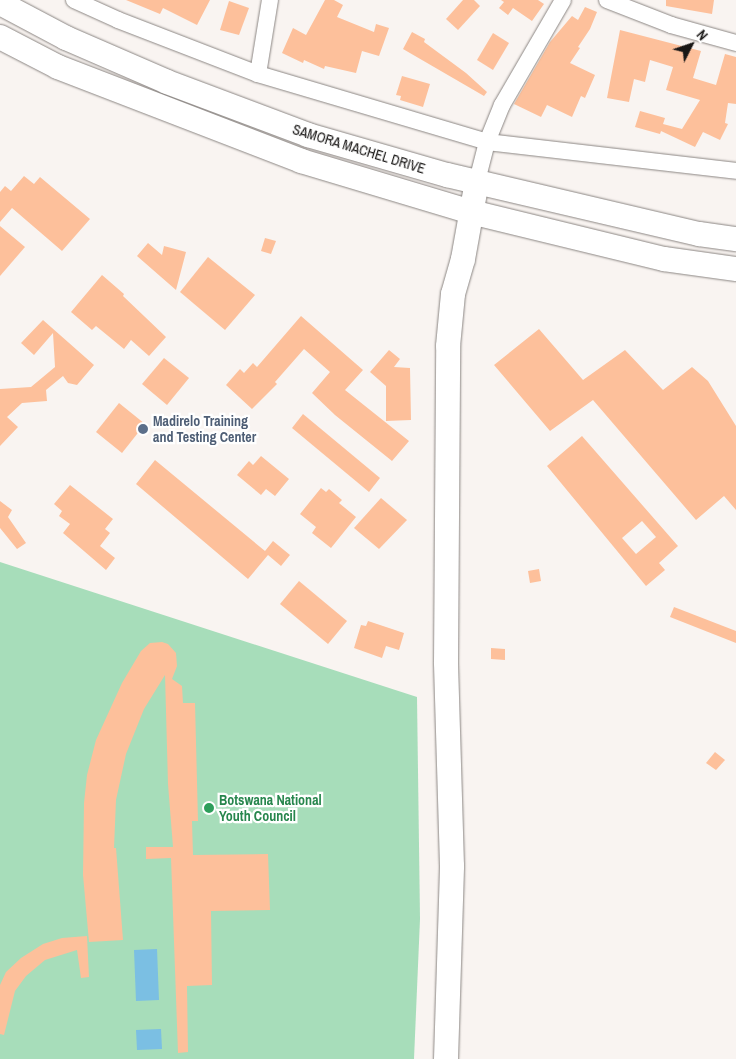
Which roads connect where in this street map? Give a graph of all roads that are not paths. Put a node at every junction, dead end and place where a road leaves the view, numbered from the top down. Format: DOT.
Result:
graph roads {
  1 [pos="74,0"];
  2 [pos="270,0"];
  3 [pos="563,0"];
  4 [pos="608,0"];
  5 [pos="0,3"];
  6 [pos="0,37"];
  7 [pos="736,42"];
  8 [pos="258,74"];
  9 [pos="487,142"];
  10 [pos="736,171"];
  11 [pos="477,181"];
  12 [pos="471,212"];
  13 [pos="736,239"];
  14 [pos="736,269"];
  15 [pos="446,1059"];
  1 -- 8 [label="street"];
  2 -- 8 [label="street"];
  3 -- 9 [label="street"];
  4 -- 7 [label="street"];
  5 -- 11 [label="main road, SAMORA MACHEL DRIVE"];
  6 -- 12 [label="main road, SAMORA MACHEL DRIVE"];
  8 -- 9 [label="street"];
  9 -- 10 [label="street"];
  9 -- 11 [label="street"];
  11 -- 12 [label="main road"];
  11 -- 13 [label="main road, SAMORA MACHEL DRIVE"];
  12 -- 14 [label="main road, SAMORA MACHEL DRIVE"];
  12 -- 15 [label="main road"];
}
